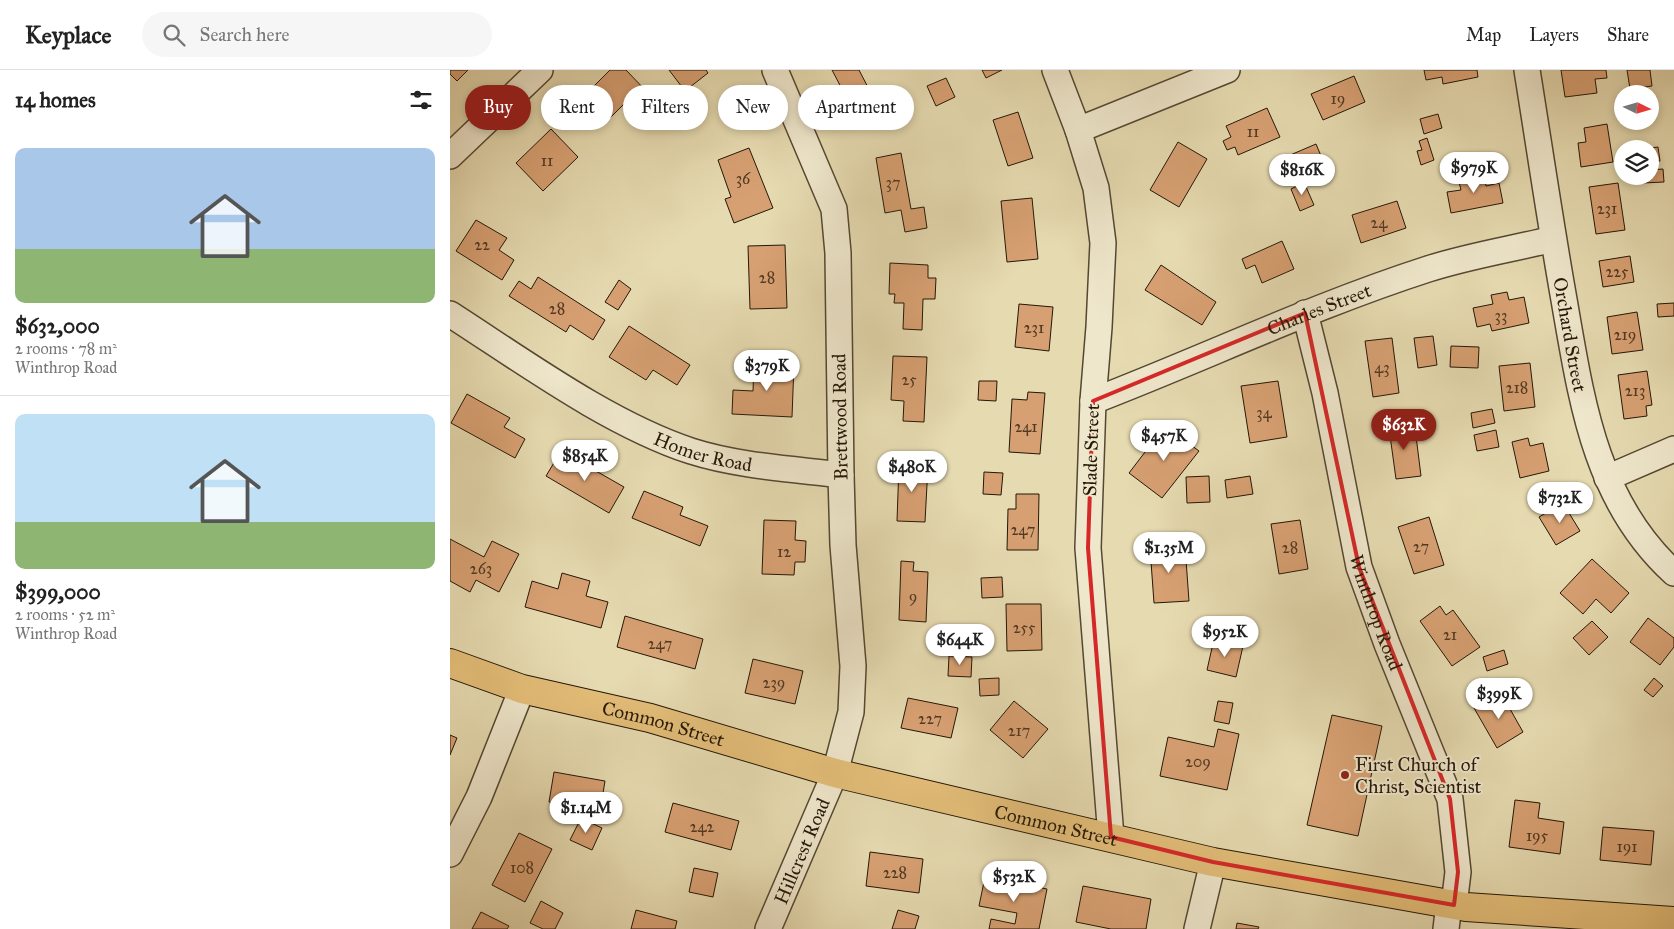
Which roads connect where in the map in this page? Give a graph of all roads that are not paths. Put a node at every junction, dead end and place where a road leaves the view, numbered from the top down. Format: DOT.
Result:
graph roads {
  1 [pos="540,70"];
  2 [pos="776,70"];
  3 [pos="1055,70"];
  4 [pos="1227,70"];
  5 [pos="1527,70"];
  6 [pos="1078,130"];
  7 [pos="450,156"];
  8 [pos="1553,239"];
  9 [pos="1305,313"];
  10 [pos="450,314"];
  11 [pos="1093,401"];
  12 [pos="1674,449"];
  13 [pos="841,475"];
  14 [pos="1607,478"];
  15 [pos="1674,573"];
  16 [pos="450,663"];
  17 [pos="522,689"];
  18 [pos="835,773"];
  19 [pos="1111,837"];
  20 [pos="450,854"];
  21 [pos="1213,862"];
  22 [pos="1450,913"];
  23 [pos="1674,922"];
  24 [pos="768,929"];
  25 [pos="1197,929"];
  1 -- 7 [label="street"];
  2 -- 13 [label="street, Brettwood Road"];
  3 -- 6 [label="street, Slade Street"];
  4 -- 6 [label="street"];
  5 -- 8 [label="street, Orchard Street"];
  6 -- 11 [label="street, Slade Street"];
  8 -- 9 [label="street, Charles Street"];
  8 -- 14 [label="street, Orchard Street"];
  9 -- 11 [label="street, Charles Street"];
  9 -- 22 [label="street, Winthrop Road"];
  10 -- 13 [label="street, Homer Road"];
  11 -- 19 [label="street, Slade Street"];
  12 -- 14 [label="street"];
  13 -- 18 [label="street, Brettwood Road"];
  14 -- 15 [label="street, Orchard Street"];
  16 -- 17 [label="main road, Common Street"];
  17 -- 18 [label="main road, Common Street"];
  17 -- 20 [label="street"];
  18 -- 19 [label="main road, Common Street"];
  18 -- 24 [label="street, Hillcrest Road"];
  19 -- 21 [label="main road, Common Street"];
  21 -- 22 [label="main road, Common Street"];
  21 -- 25 [label="street"];
  22 -- 23 [label="main road, Common Street"];
}
